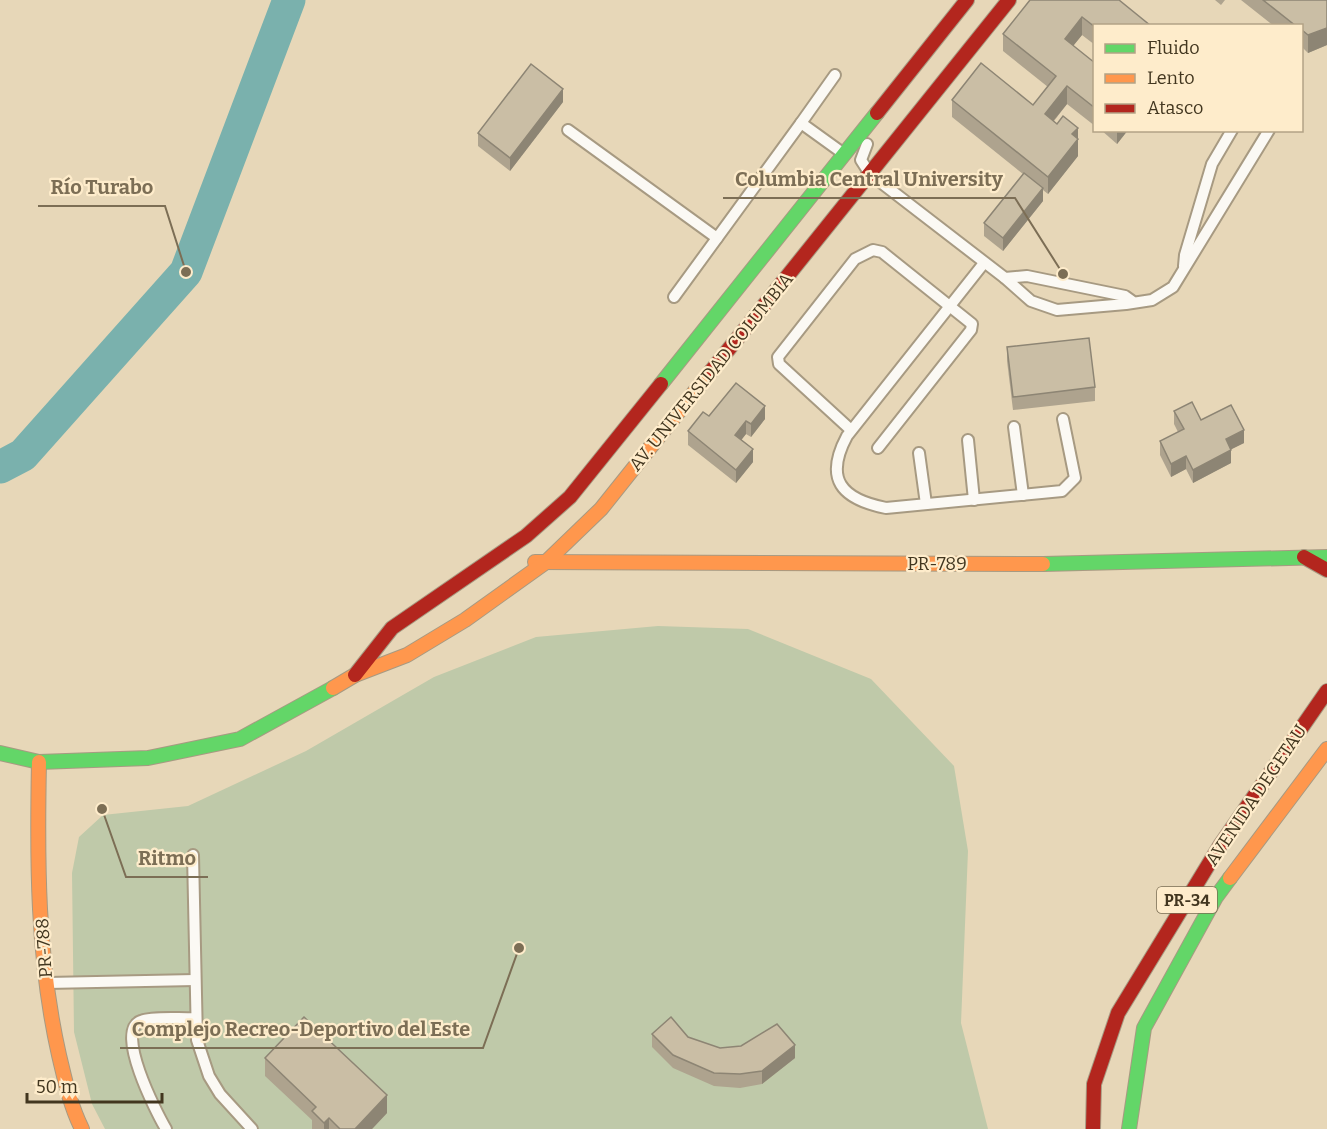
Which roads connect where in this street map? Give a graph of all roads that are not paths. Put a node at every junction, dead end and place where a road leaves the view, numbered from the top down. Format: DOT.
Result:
graph roads {
  1 [pos="967,0"];
  2 [pos="1009,0"];
  3 [pos="926,51"];
  4 [pos="835,75"];
  5 [pos="801,123"];
  6 [pos="568,130"];
  7 [pos="1231,132"];
  8 [pos="1268,132"];
  9 [pos="844,154"];
  10 [pos="870,174"];
  11 [pos="717,238"];
  12 [pos="984,263"];
  13 [pos="1184,266"];
  14 [pos="1005,278"];
  15 [pos="674,297"];
  16 [pos="1132,301"];
  17 [pos="951,305"];
  18 [pos="684,354"];
  19 [pos="1063,419"];
  20 [pos="1014,427"];
  21 [pos="851,430"];
  22 [pos="968,440"];
  23 [pos="878,448"];
  24 [pos="919,453"];
  25 [pos="1023,495"];
  26 [pos="974,500"];
  27 [pos="926,504"];
  28 [pos="601,509"];
  29 [pos="600,524"];
  30 [pos="605,546"];
  31 [pos="1304,557"];
  32 [pos="1327,557"];
  33 [pos="546,562"];
  34 [pos="615,563"];
  35 [pos="520,564"];
  36 [pos="1327,570"];
  37 [pos="482,584"];
  38 [pos="424,607"];
  39 [pos="355,675"];
  40 [pos="1327,691"];
  41 [pos="1327,749"];
  42 [pos="0,753"];
  43 [pos="39,762"];
  44 [pos="193,855"];
  45 [pos="195,980"];
  46 [pos="47,983"];
  47 [pos="196,1018"];
  48 [pos="82,1129"];
  49 [pos="166,1129"];
  50 [pos="252,1129"];
  51 [pos="1093,1129"];
  52 [pos="1129,1129"];
  1 -- 3 [label="main road, AV. UNIVERSIDAD COLUMBIA"];
  2 -- 10 [label="main road, AV. UNIVERSIDAD COLUMBIA"];
  3 -- 9 [label="main road, AV. UNIVERSIDAD COLUMBIA"];
  3 -- 10 [label="lane"];
  4 -- 5 [label="lane"];
  5 -- 9 [label="lane"];
  5 -- 11 [label="lane"];
  6 -- 11 [label="lane"];
  7 -- 13 [label="lane"];
  8 -- 13 [label="lane"];
  9 -- 10 [label="main road"];
  9 -- 18 [label="main road, AV. UNIVERSIDAD COLUMBIA"];
  10 -- 12 [label="lane"];
  10 -- 28 [label="main road, AV. UNIVERSIDAD COLUMBIA"];
  11 -- 15 [label="lane"];
  12 -- 14 [label="lane"];
  12 -- 17 [label="lane"];
  13 -- 16 [label="lane"];
  14 -- 16 [label="lane"];
  14 -- 16 [label="lane"];
  17 -- 21 [label="lane"];
  17 -- 21 [label="lane"];
  17 -- 23 [label="lane"];
  18 -- 33 [label="main road"];
  18 -- 38 [label="main road, AV. UNIVERSIDAD COLUMBIA"];
  19 -- 25 [label="lane"];
  20 -- 25 [label="lane"];
  21 -- 27 [label="lane"];
  22 -- 26 [label="lane"];
  24 -- 27 [label="lane"];
  25 -- 26 [label="lane"];
  26 -- 27 [label="lane"];
  28 -- 29 [label="main road"];
  28 -- 33 [label="main road, AV. UNIVERSIDAD COLUMBIA"];
  30 -- 34 [label="main road"];
  31 -- 32 [label="main road, PR-789 / PR-789"];
  31 -- 34 [label="main road, PR-789 / PR-789"];
  31 -- 36 [label="main road"];
  33 -- 34 [label="main road, PR-789 / PR-789"];
  33 -- 35 [label="main road, PR-789"];
  33 -- 39 [label="main road, AV. UNIVERSIDAD COLUMBIA"];
  37 -- 38 [label="main road"];
  38 -- 39 [label="main road, AV. UNIVERSIDAD COLUMBIA"];
  39 -- 43 [label="main road, AV. UNIVERSIDAD COLUMBIA"];
  40 -- 51 [label="main road, AVENIDA DEGETAU / PR-34"];
  41 -- 52 [label="main road, AVENIDA DEGETAU / PR-34"];
  42 -- 43 [label="main road, AV. UNIVERSIDAD COLUMBIA"];
  43 -- 46 [label="main road, PR-788 / PR-788"];
  44 -- 45 [label="lane"];
  45 -- 46 [label="lane"];
  45 -- 47 [label="lane"];
  46 -- 48 [label="main road, PR-788 / PR-788"];
  47 -- 49 [label="lane"];
  47 -- 50 [label="lane"];
}
